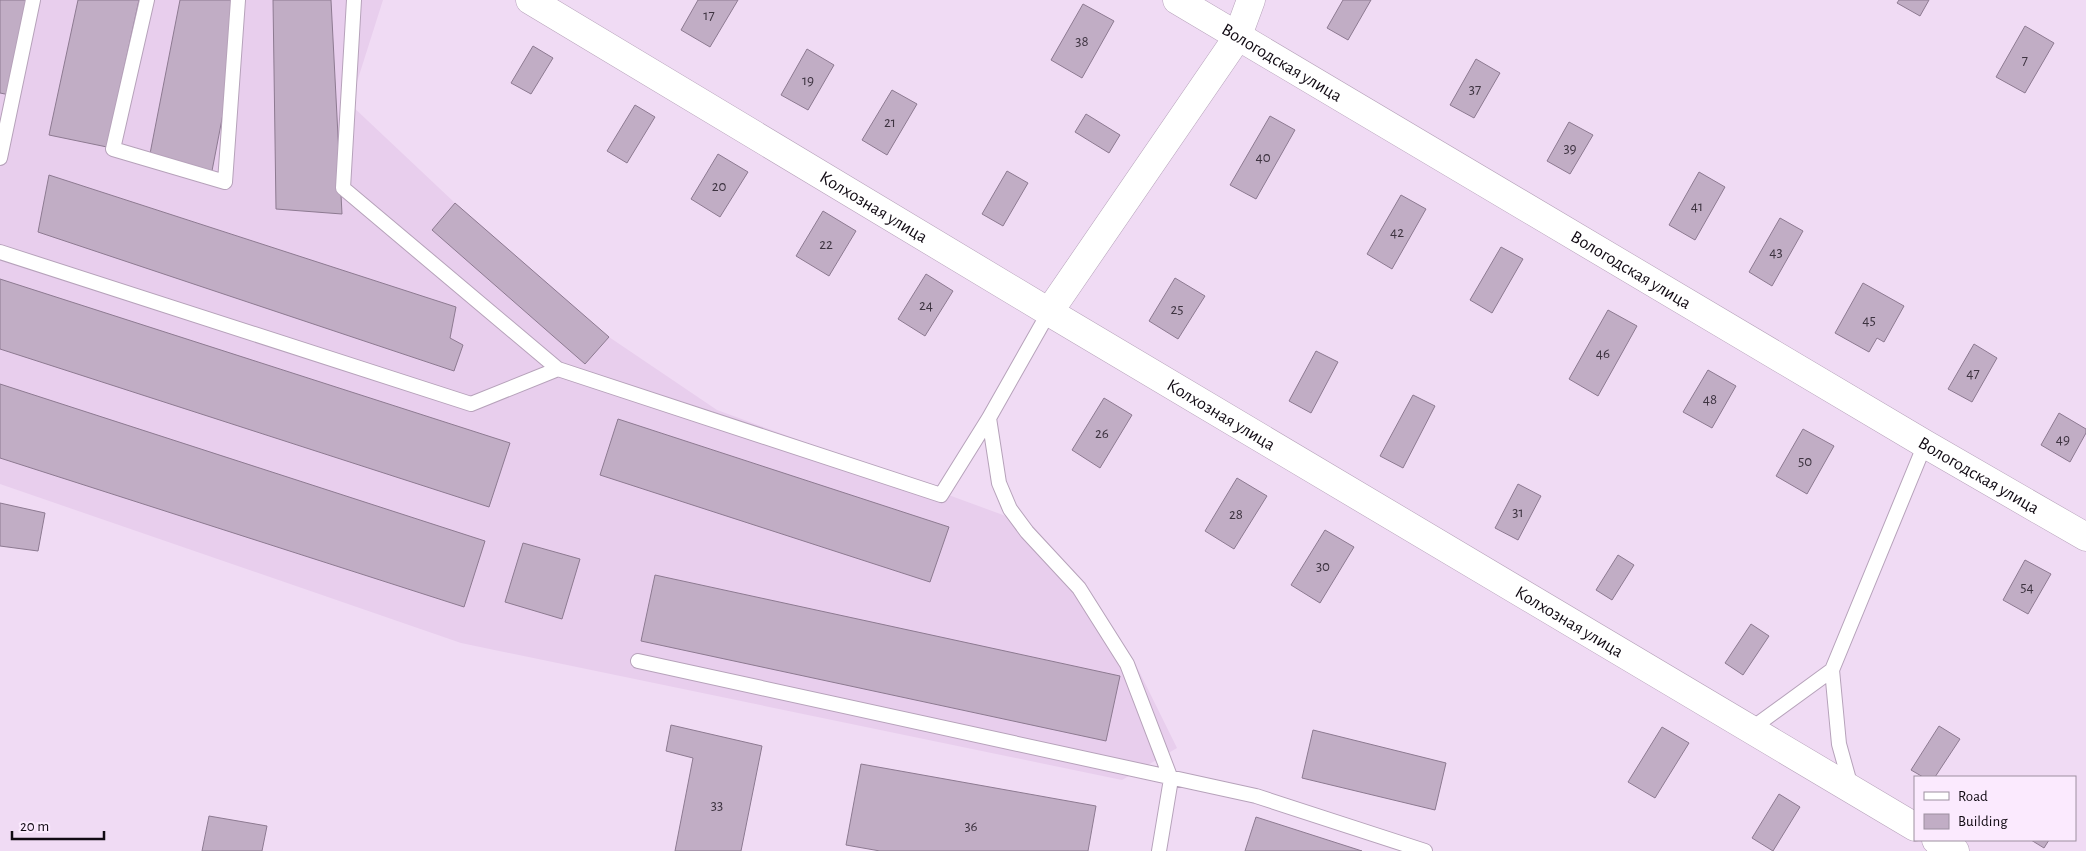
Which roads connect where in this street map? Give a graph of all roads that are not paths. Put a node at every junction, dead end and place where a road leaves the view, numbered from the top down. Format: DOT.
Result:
graph roads {
  1 [pos="33,0"];
  2 [pos="147,0"];
  3 [pos="238,0"];
  4 [pos="354,0"];
  5 [pos="530,0"];
  6 [pos="1177,0"];
  7 [pos="1251,0"];
  8 [pos="1238,38"];
  9 [pos="0,158"];
  10 [pos="0,252"];
  11 [pos="1049,312"];
  12 [pos="558,369"];
  13 [pos="989,418"];
  14 [pos="1925,444"];
  15 [pos="2086,537"];
  16 [pos="638,661"];
  17 [pos="1832,670"];
  18 [pos="1751,730"];
  19 [pos="1171,779"];
  20 [pos="1852,789"];
  21 [pos="1914,826"];
  22 [pos="1938,841"];
  23 [pos="1159,851"];
  24 [pos="1424,851"];
  25 [pos="1955,851"];
  1 -- 9 [label="lane"];
  2 -- 3 [label="lane"];
  4 -- 12 [label="lane"];
  5 -- 11 [label="street, Колхозная улица"];
  6 -- 8 [label="street, Вологодская улица"];
  7 -- 8 [label="street"];
  8 -- 11 [label="street"];
  8 -- 14 [label="street, Вологодская улица"];
  10 -- 12 [label="lane"];
  11 -- 13 [label="lane"];
  11 -- 18 [label="street, Колхозная улица"];
  12 -- 13 [label="lane"];
  13 -- 19 [label="lane"];
  14 -- 15 [label="street, Вологодская улица"];
  14 -- 17 [label="lane"];
  16 -- 19 [label="lane"];
  17 -- 18 [label="lane"];
  17 -- 20 [label="lane"];
  18 -- 20 [label="street, Колхозная улица"];
  19 -- 23 [label="lane"];
  19 -- 24 [label="lane"];
  20 -- 21 [label="street, Колхозная улица"];
  22 -- 25 [label="street"];
}
